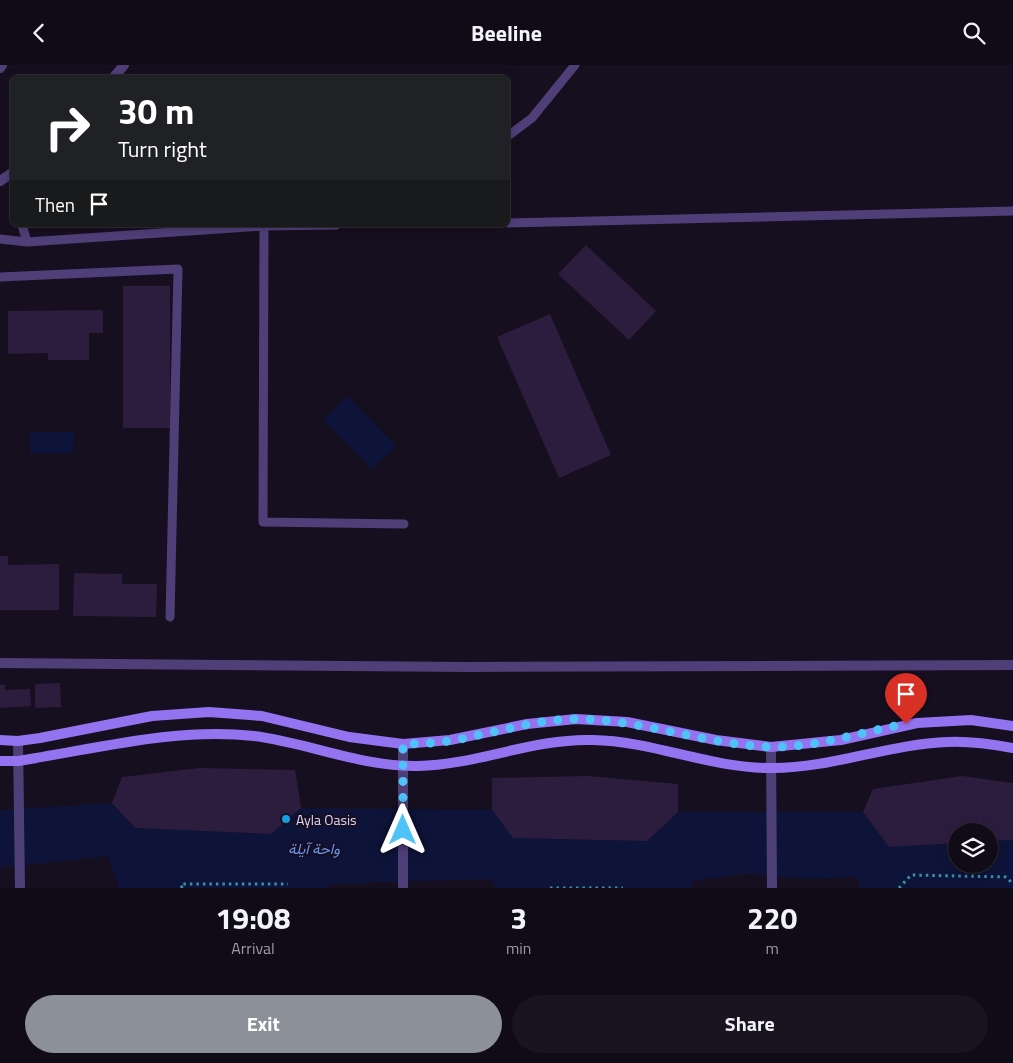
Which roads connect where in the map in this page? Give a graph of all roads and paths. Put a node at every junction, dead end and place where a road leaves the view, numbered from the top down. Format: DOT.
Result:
graph roads {
  1 [pos="124,65"];
  2 [pos="575,65"];
  3 [pos="116,75"];
  4 [pos="510,134"];
  5 [pos="1013,211"];
  6 [pos="510,223"];
  7 [pos="23,227"];
  8 [pos="249,227"];
  9 [pos="264,227"];
  10 [pos="0,239"];
  11 [pos="27,242"];
  12 [pos="0,277"];
  13 [pos="404,524"];
  14 [pos="170,617"];
  15 [pos="0,663"];
  16 [pos="1013,665"];
  17 [pos="1013,726"];
  18 [pos="0,740"];
  19 [pos="18,741"];
  20 [pos="403,744"];
  21 [pos="771,747"];
  22 [pos="1013,748"];
  23 [pos="0,761"];
  24 [pos="18,761"];
  25 [pos="404,765"];
  26 [pos="772,768"];
  27 [pos="1013,884"];
  28 [pos="288,885"];
  29 [pos="20,886"];
  30 [pos="182,888"];
  31 [pos="403,888"];
  32 [pos="550,888"];
  33 [pos="623,888"];
  34 [pos="772,888"];
  35 [pos="899,888"];
  1 -- 3 [label="street"];
  2 -- 4 [label="lane"];
  5 -- 6 [label="lane"];
  7 -- 11 [label="lane"];
  8 -- 11 [label="lane"];
  9 -- 13 [label="lane"];
  10 -- 11 [label="lane"];
  12 -- 14 [label="lane"];
  15 -- 16 [label="street"];
  17 -- 21 [label="street"];
  18 -- 19 [label="street"];
  19 -- 20 [label="street"];
  19 -- 24 [label="street"];
  20 -- 21 [label="street"];
  20 -- 25 [label="street"];
  21 -- 26 [label="street"];
  22 -- 26 [label="street"];
  23 -- 24 [label="street"];
  24 -- 25 [label="street"];
  24 -- 29 [label="street"];
  25 -- 26 [label="street"];
  25 -- 31 [label="street"];
  26 -- 34 [label="street"];
  27 -- 35 [label="path"];
  28 -- 30 [label="path"];
  32 -- 33 [label="path"];
}
